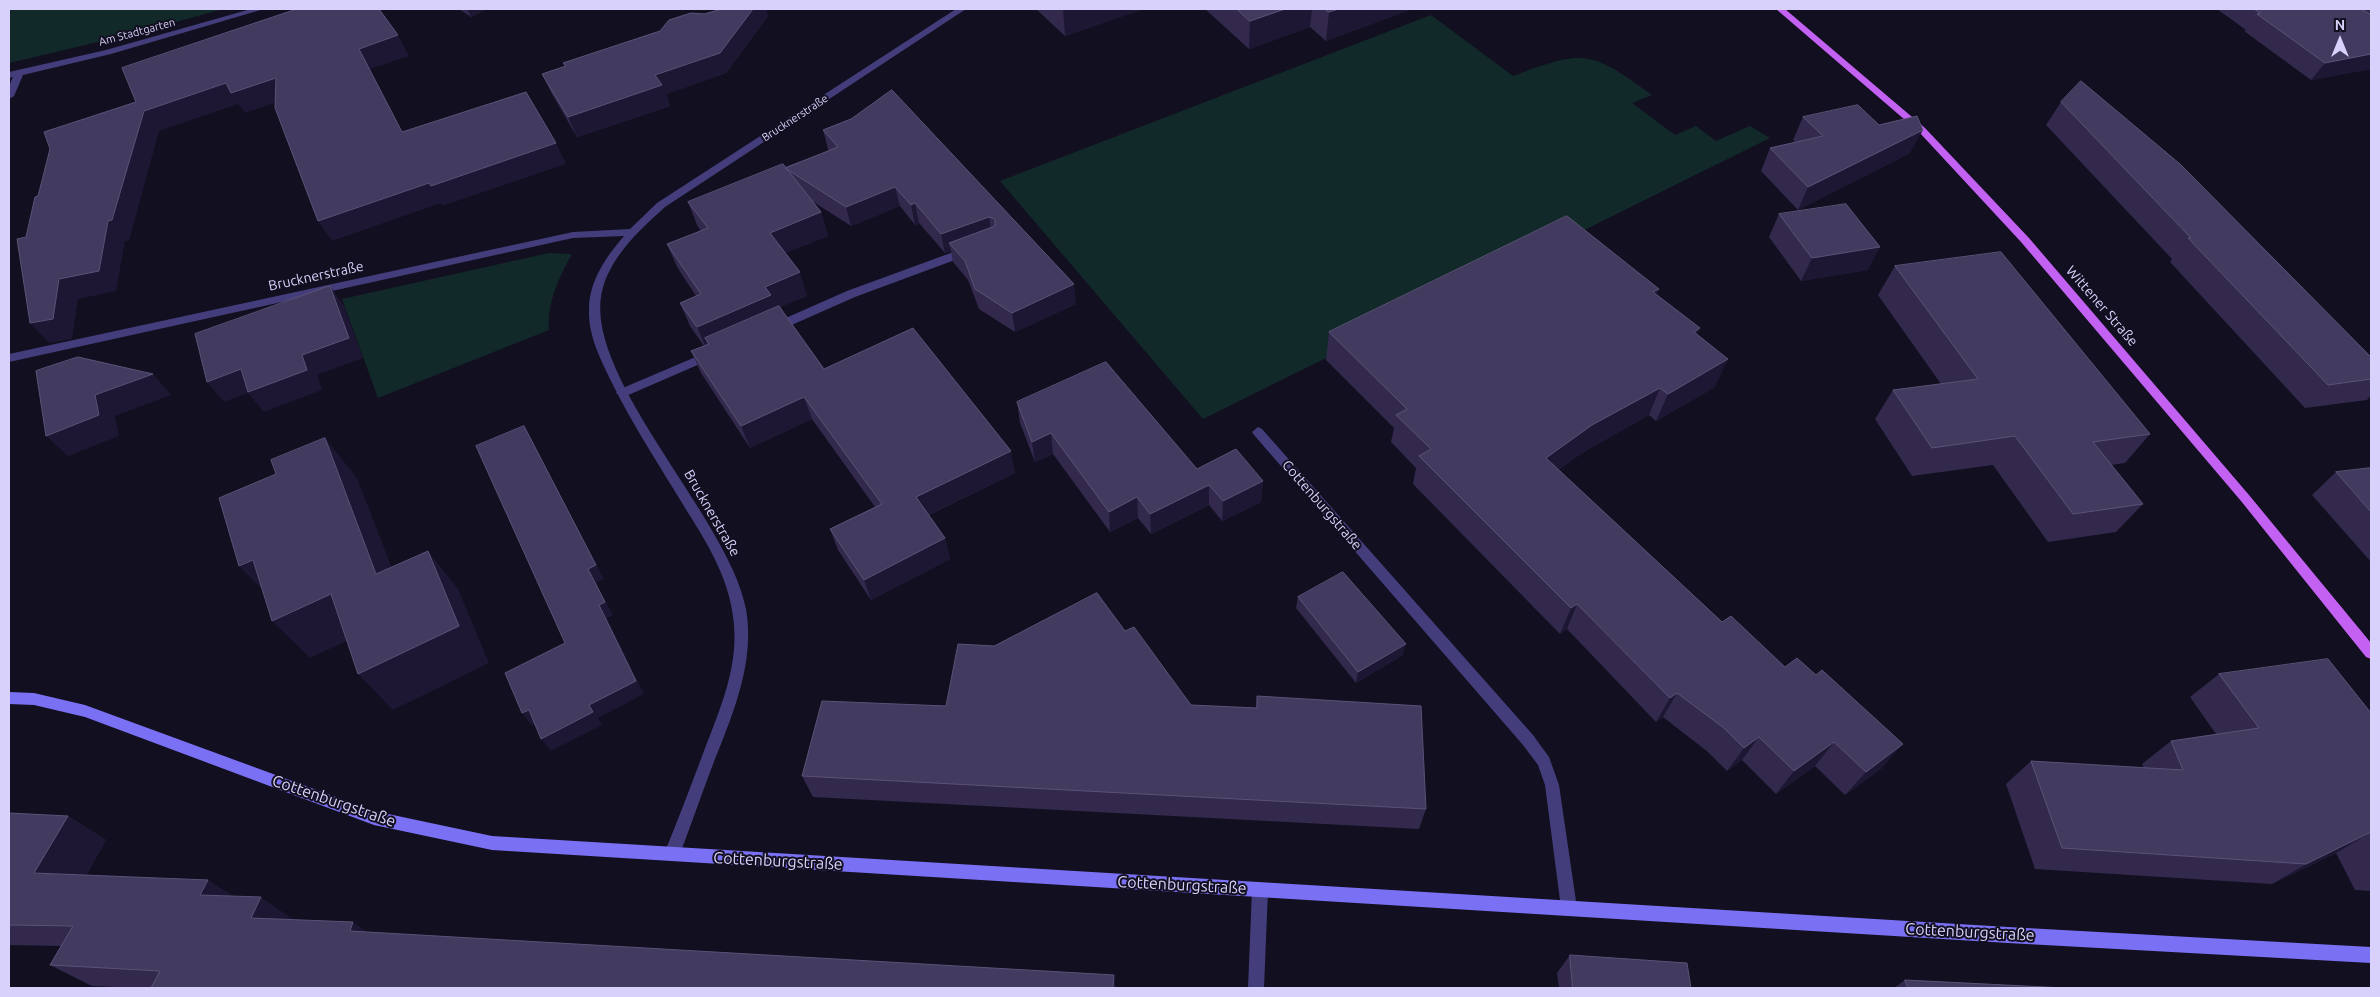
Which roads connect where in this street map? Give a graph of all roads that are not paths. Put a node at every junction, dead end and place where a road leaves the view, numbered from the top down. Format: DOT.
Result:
graph roads {
  1 [pos="260,9"];
  2 [pos="962,9"];
  3 [pos="1780,9"];
  4 [pos="19,73"];
  5 [pos="9,75"];
  6 [pos="9,96"];
  7 [pos="632,232"];
  8 [pos="974,249"];
  9 [pos="759,334"];
  10 [pos="723,350"];
  11 [pos="9,358"];
  12 [pos="622,393"];
  13 [pos="1258,432"];
  14 [pos="2371,653"];
  15 [pos="9,698"];
  16 [pos="672,854"];
  17 [pos="1260,890"];
  18 [pos="1569,908"];
  19 [pos="2371,954"];
  20 [pos="1256,988"];
  1 -- 4 [label="street, Am Stadtgarten"];
  2 -- 7 [label="street, Brucknerstraße"];
  3 -- 14 [label="main road, Wittener Straße"];
  4 -- 5 [label="street, Am Stadtgarten"];
  4 -- 6 [label="street"];
  7 -- 11 [label="street, Brucknerstraße"];
  7 -- 12 [label="street, Brucknerstraße"];
  8 -- 9 [label="street"];
  10 -- 12 [label="street"];
  12 -- 16 [label="street, Brucknerstraße"];
  13 -- 18 [label="street, Cottenburgstraße"];
  15 -- 16 [label="street, Cottenburgstraße"];
  16 -- 17 [label="street, Cottenburgstraße"];
  17 -- 18 [label="street, Cottenburgstraße"];
  17 -- 20 [label="street"];
  18 -- 19 [label="street, Cottenburgstraße"];
}
